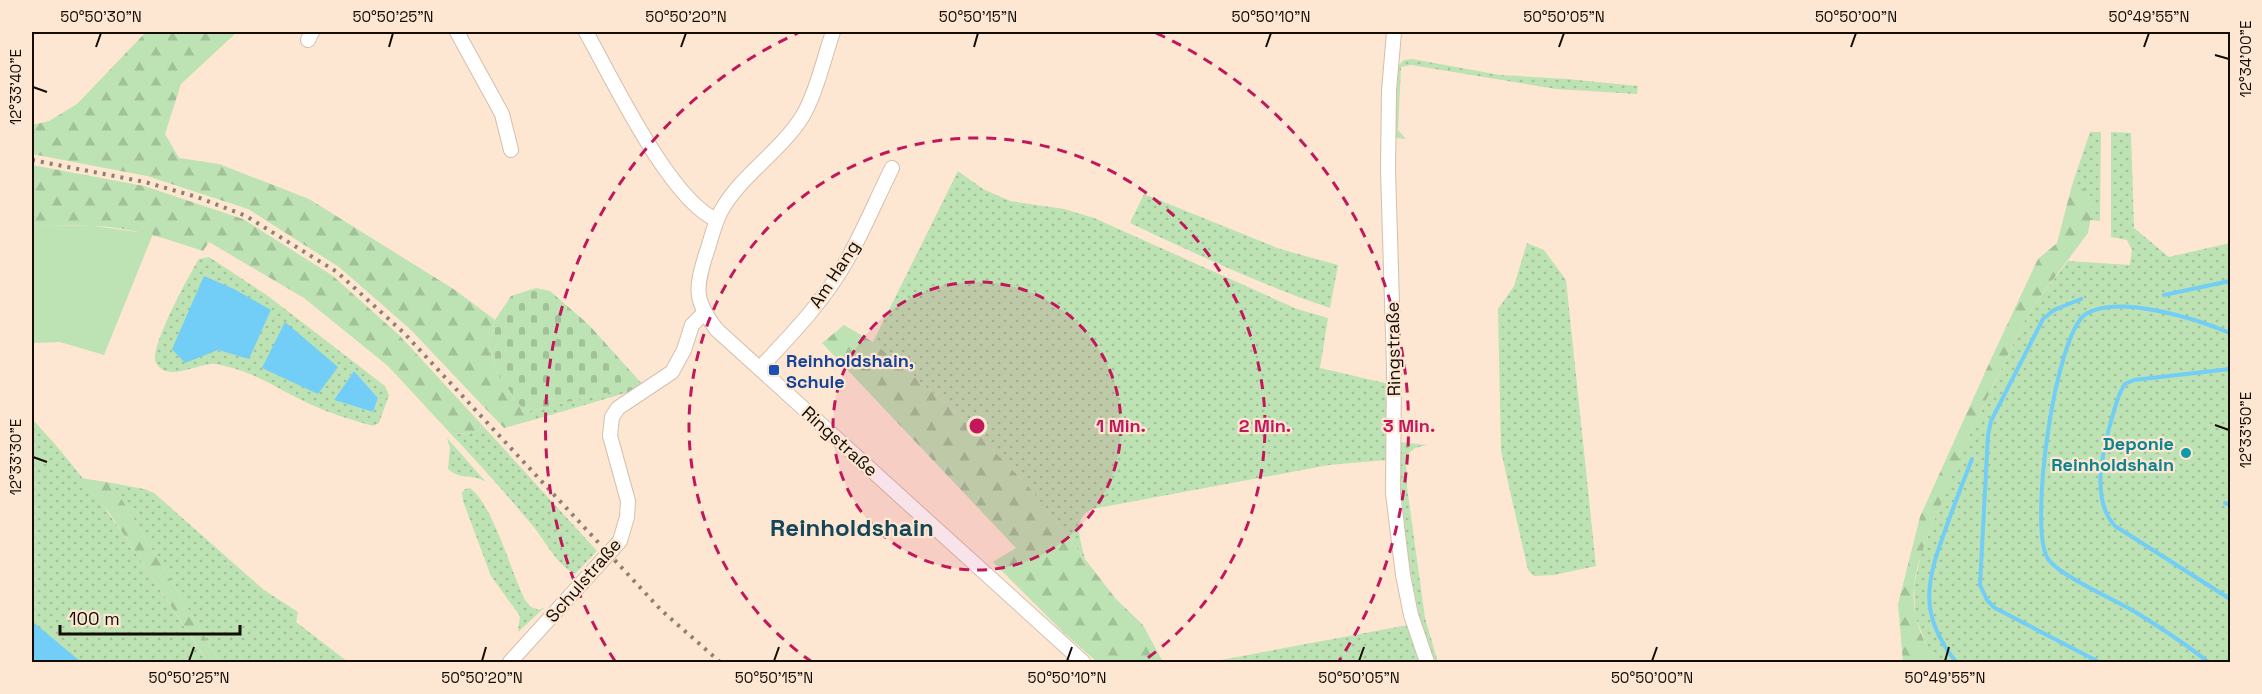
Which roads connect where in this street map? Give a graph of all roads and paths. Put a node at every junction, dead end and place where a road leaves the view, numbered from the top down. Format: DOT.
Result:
graph roads {
  1 [pos="457,32"];
  2 [pos="586,32"];
  3 [pos="833,32"];
  4 [pos="1394,32"];
  5 [pos="511,150"];
  6 [pos="892,168"];
  7 [pos="717,220"];
  8 [pos="704,312"];
  9 [pos="760,368"];
  10 [pos="510,663"];
  11 [pos="1083,663"];
  12 [pos="1427,663"];
  1 -- 5 [label="street"];
  2 -- 7 [label="street"];
  3 -- 7 [label="street, Ringstraße"];
  4 -- 12 [label="street, Ringstraße"];
  6 -- 9 [label="street, Am Hang"];
  7 -- 8 [label="street, Ringstraße"];
  8 -- 9 [label="street, Ringstraße"];
  8 -- 10 [label="street, Schulstraße"];
  9 -- 11 [label="street, Ringstraße"];
}
